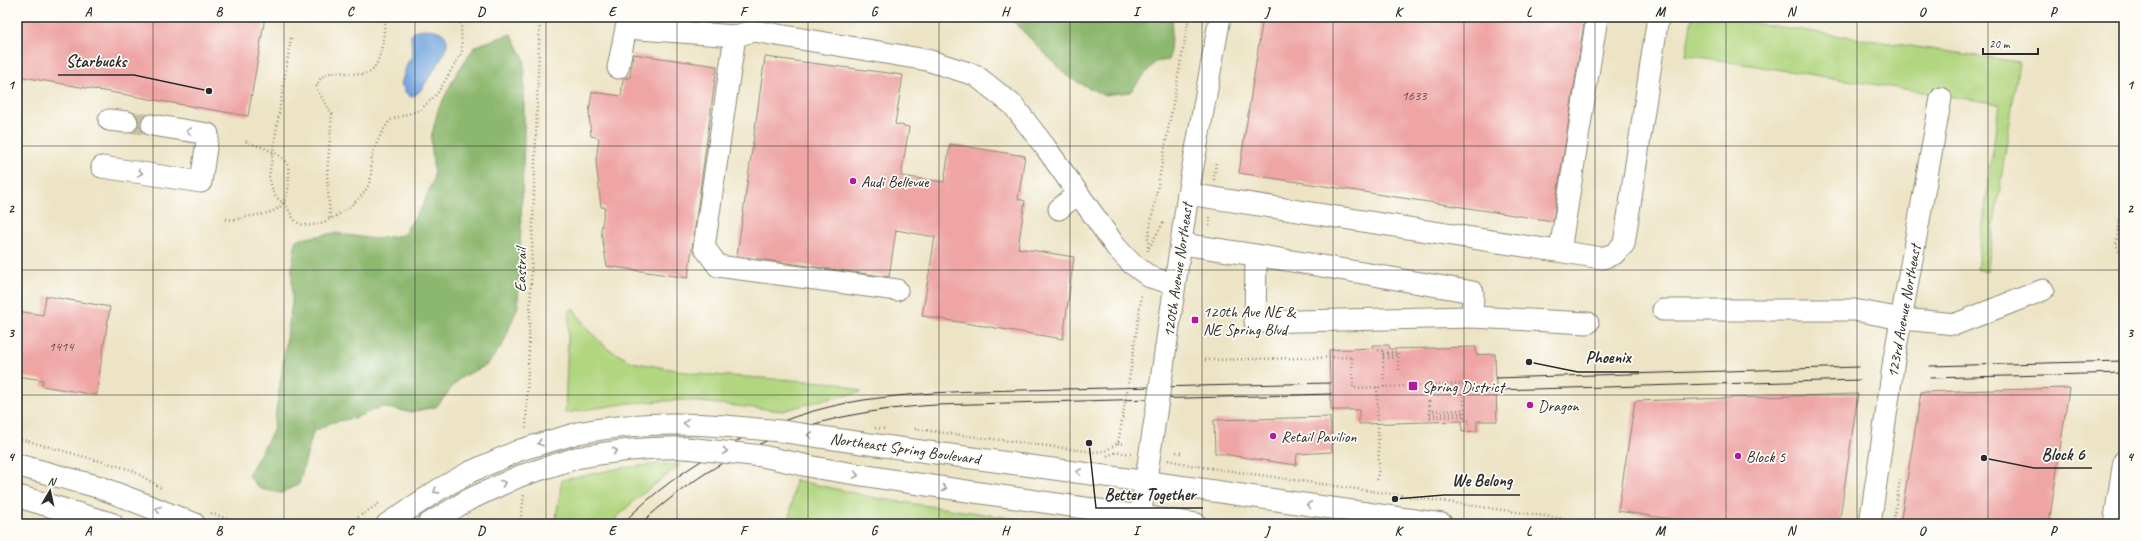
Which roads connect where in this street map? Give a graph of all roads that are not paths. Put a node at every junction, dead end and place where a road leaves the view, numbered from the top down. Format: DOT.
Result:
graph roads {
  1 [pos="1220,17"];
  2 [pos="1597,17"];
  3 [pos="1658,17"];
  4 [pos="735,36"];
  5 [pos="618,68"];
  6 [pos="1941,98"];
  7 [pos="152,126"];
  8 [pos="102,167"];
  9 [pos="1078,193"];
  10 [pos="1188,194"];
  11 [pos="1058,209"];
  12 [pos="1180,244"];
  13 [pos="1560,251"];
  14 [pos="1256,256"];
  15 [pos="1174,284"];
  16 [pos="898,290"];
  17 [pos="2043,290"];
  18 [pos="1663,310"];
  19 [pos="1472,317"];
  20 [pos="1902,319"];
  21 [pos="1588,323"];
  22 [pos="2124,461"];
  23 [pos="17,465"];
  24 [pos="1146,481"];
  25 [pos="17,496"];
  26 [pos="1347,517"];
  27 [pos="201,518"];
  28 [pos="1140,520"];
  29 [pos="112,524"];
  30 [pos="387,524"];
  31 [pos="428,524"];
  32 [pos="1196,524"];
  33 [pos="1442,524"];
  34 [pos="1870,524"];
  35 [pos="2114,524"];
  1 -- 10 [label="street, 120th Avenue Northeast"];
  2 -- 13 [label="street"];
  3 -- 13 [label="street"];
  4 -- 5 [label="street"];
  4 -- 9 [label="street"];
  4 -- 16 [label="street"];
  6 -- 20 [label="street, 123rd Avenue Northeast"];
  8 -- 7 [label="street, one-way"];
  9 -- 11 [label="street"];
  9 -- 15 [label="street"];
  10 -- 12 [label="street, 120th Avenue Northeast"];
  10 -- 13 [label="street"];
  12 -- 14 [label="street"];
  12 -- 15 [label="street, 120th Avenue Northeast"];
  14 -- 19 [label="street"];
  14 -- 19 [label="street"];
  15 -- 24 [label="street, 120th Avenue Northeast, bridge"];
  17 -- 20 [label="street"];
  18 -- 20 [label="street"];
  19 -- 21 [label="street"];
  20 -- 34 [label="street, 123rd Avenue Northeast, bridge"];
  22 -- 35 [label="street"];
  27 -- 23 [label="main road, one-way"];
  26 -- 24 [label="street, Northeast Spring Boulevard, one-way"];
  24 -- 28 [label="street, 120th Avenue Northeast"];
  24 -- 30 [label="street, Northeast Spring Boulevard, one-way, bridge"];
  25 -- 29 [label="main road"];
  26 -- 33 [label="street, Northeast Spring Boulevard"];
  31 -- 28 [label="street, Northeast Spring Boulevard, one-way, bridge"];
  28 -- 32 [label="street, Northeast Spring Boulevard"];
}
